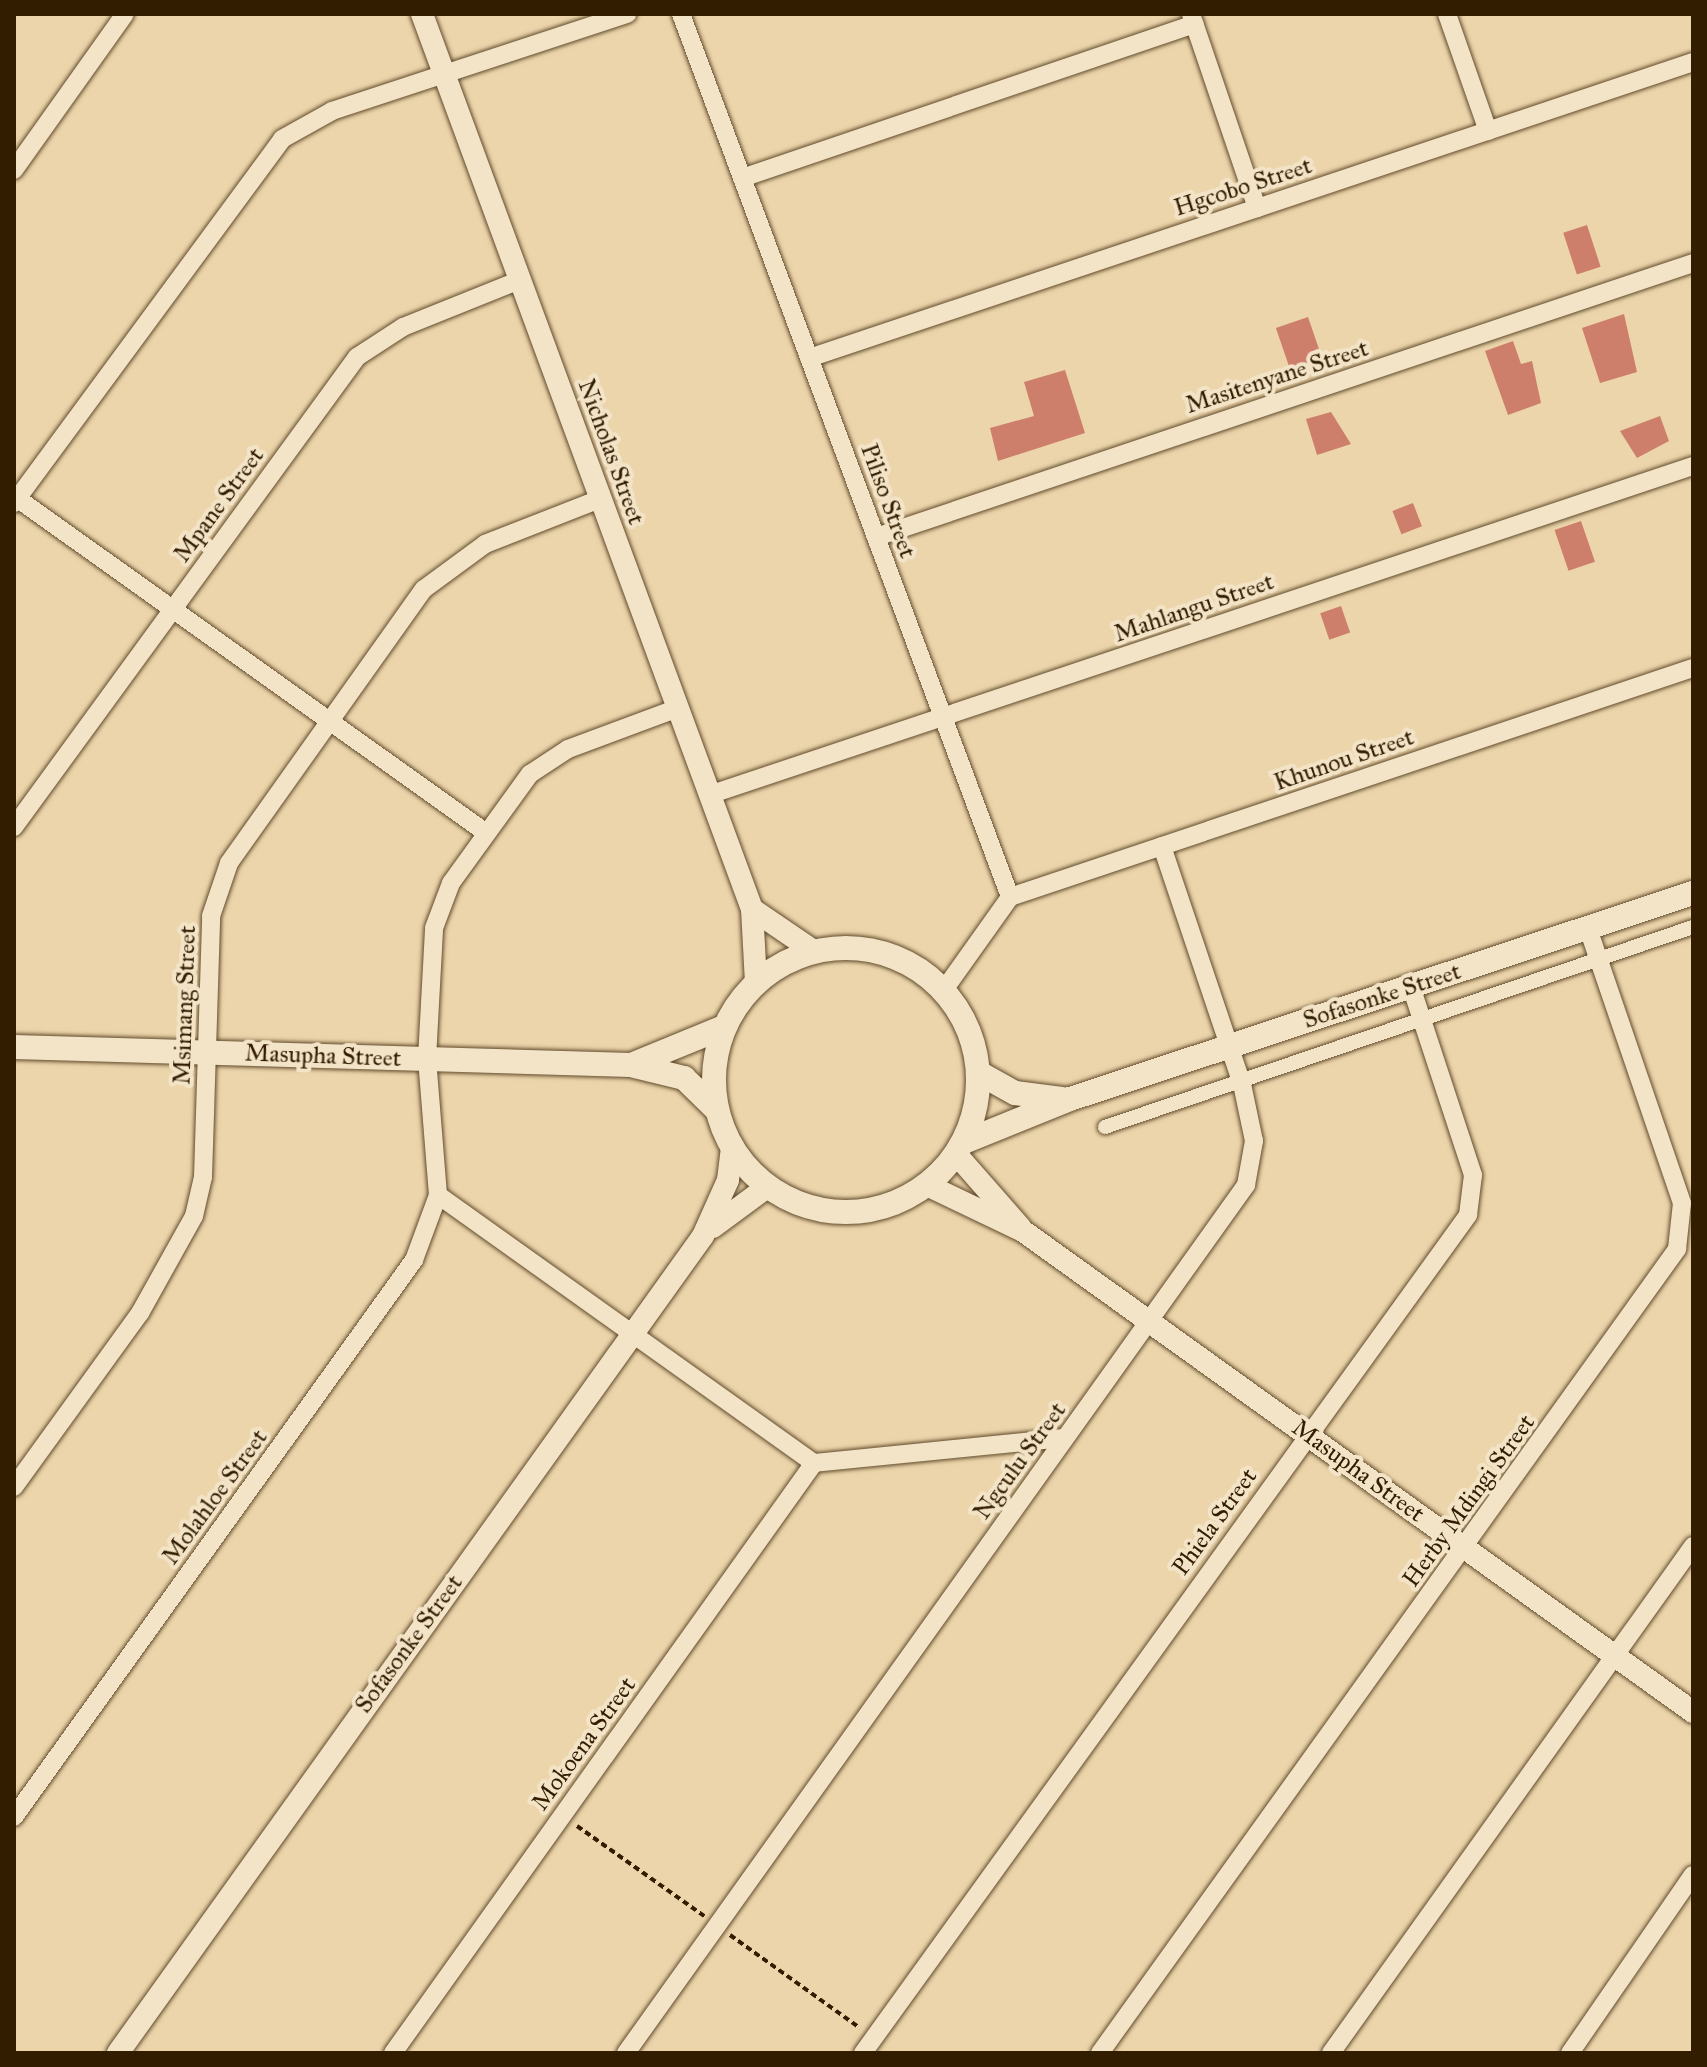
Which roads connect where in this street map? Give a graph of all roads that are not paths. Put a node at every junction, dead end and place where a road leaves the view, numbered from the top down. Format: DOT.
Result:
graph roads {
  1 [pos="125,14"];
  2 [pos="422,14"];
  3 [pos="627,14"];
  4 [pos="681,14"];
  5 [pos="1447,14"];
  6 [pos="1192,19"];
  7 [pos="1693,62"];
  8 [pos="444,75"];
  9 [pos="1488,131"];
  10 [pos="14,170"];
  11 [pos="742,178"];
  12 [pos="1257,208"];
  13 [pos="1693,263"];
  14 [pos="520,280"];
  15 [pos="809,358"];
  16 [pos="1693,466"];
  17 [pos="15,499"];
  18 [pos="600,499"];
  19 [pos="876,537"];
  20 [pos="173,609"];
  21 [pos="1693,668"];
  22 [pos="678,708"];
  23 [pos="943,717"];
  24 [pos="328,720"];
  25 [pos="709,795"];
  26 [pos="14,827"];
  27 [pos="485,832"];
  28 [pos="1162,846"];
  29 [pos="1693,893"];
  30 [pos="1010,897"];
  31 [pos="752,909"];
  32 [pos="1693,927"];
  33 [pos="1588,928"];
  34 [pos="815,952"];
  35 [pos="1599,959"];
  36 [pos="756,982"];
  37 [pos="1411,986"];
  38 [pos="944,990"];
  39 [pos="1422,1021"];
  40 [pos="724,1027"];
  41 [pos="1230,1046"];
  42 [pos="14,1047"];
  43 [pos="209,1053"];
  44 [pos="427,1059"];
  45 [pos="631,1065"];
  46 [pos="979,1073"];
  47 [pos="1242,1084"];
  48 [pos="1070,1099"];
  49 [pos="716,1109"];
  50 [pos="1105,1127"];
  51 [pos="732,1148"];
  52 [pos="960,1148"];
  53 [pos="927,1185"];
  54 [pos="767,1187"];
  55 [pos="438,1195"];
  56 [pos="1023,1231"];
  57 [pos="703,1236"];
  58 [pos="1151,1323"];
  59 [pos="637,1331"];
  60 [pos="1307,1435"];
  61 [pos="1065,1438"];
  62 [pos="814,1463"];
  63 [pos="14,1487"];
  64 [pos="1693,1546"];
  65 [pos="1465,1548"];
  66 [pos="1614,1655"];
  67 [pos="1693,1712"];
  68 [pos="14,1817"];
  69 [pos="1693,1875"];
  70 [pos="118,2053"];
  71 [pos="393,2053"];
  72 [pos="626,2053"];
  73 [pos="863,2053"];
  74 [pos="1100,2053"];
  75 [pos="1331,2053"];
  76 [pos="1570,2053"];
  1 -- 10 [label="street"];
  2 -- 8 [label="street, Nicholas Street"];
  3 -- 8 [label="street"];
  4 -- 11 [label="street, Piliso Street"];
  5 -- 9 [label="street"];
  6 -- 11 [label="street"];
  6 -- 12 [label="street"];
  7 -- 9 [label="street, Hgcobo Street"];
  8 -- 14 [label="street, Nicholas Street"];
  8 -- 17 [label="street"];
  9 -- 12 [label="street, Hgcobo Street"];
  11 -- 15 [label="street, Piliso Street"];
  12 -- 15 [label="street, Hgcobo Street"];
  13 -- 19 [label="street, Masitenyane Street"];
  14 -- 18 [label="street, Nicholas Street"];
  14 -- 20 [label="street, Mpane Street"];
  15 -- 19 [label="street, Piliso Street"];
  16 -- 23 [label="street, Mahlangu Street"];
  17 -- 20 [label="street"];
  18 -- 22 [label="street, Nicholas Street"];
  18 -- 24 [label="street, Msimang Street"];
  19 -- 23 [label="street, Piliso Street"];
  20 -- 24 [label="street"];
  20 -- 26 [label="street, Mpane Street"];
  21 -- 28 [label="street, Khunou Street"];
  22 -- 25 [label="street, Nicholas Street"];
  22 -- 27 [label="street"];
  23 -- 25 [label="street, Mahlangu Street"];
  23 -- 30 [label="street, Piliso Street"];
  24 -- 27 [label="street"];
  24 -- 43 [label="street, Msimang Street"];
  25 -- 31 [label="street, Nicholas Street"];
  27 -- 44 [label="street"];
  28 -- 30 [label="street, Khunou Street"];
  28 -- 41 [label="street, Ngculu Street"];
  29 -- 33 [label="main road, Sofasonke Street"];
  30 -- 38 [label="street"];
  31 -- 34 [label="street"];
  31 -- 36 [label="street, Nicholas Street"];
  32 -- 35 [label="street"];
  33 -- 35 [label="street, Herby Mdingi Street"];
  33 -- 37 [label="main road, Sofasonke Street"];
  34 -- 36 [label="main road, Sofasonke Street"];
  34 -- 38 [label="main road, Sofasonke Street"];
  35 -- 39 [label="street"];
  35 -- 65 [label="street, Herby Mdingi Street"];
  36 -- 40 [label="main road, Sofasonke Street"];
  37 -- 39 [label="street, Phiela Street"];
  37 -- 41 [label="main road, Sofasonke Street"];
  38 -- 46 [label="main road, Sofasonke Street"];
  39 -- 47 [label="street"];
  39 -- 60 [label="street, Phiela Street"];
  40 -- 45 [label="main road, Masupha Street"];
  40 -- 49 [label="main road, Sofasonke Street"];
  41 -- 47 [label="street, Ngculu Street"];
  41 -- 48 [label="main road, Sofasonke Street"];
  42 -- 43 [label="main road, Masupha Street"];
  43 -- 44 [label="main road, Masupha Street"];
  43 -- 63 [label="street, Msimang Street"];
  44 -- 45 [label="main road, Masupha Street"];
  44 -- 55 [label="street"];
  45 -- 49 [label="main road, Masupha Street"];
  46 -- 48 [label="main road, Sofasonke Street"];
  46 -- 52 [label="main road, Sofasonke Street"];
  47 -- 50 [label="street"];
  47 -- 58 [label="street, Ngculu Street"];
  48 -- 52 [label="main road, Sofasonke Street"];
  49 -- 51 [label="main road, Sofasonke Street"];
  51 -- 54 [label="main road, Sofasonke Street"];
  51 -- 57 [label="street, Sofasonke Street"];
  52 -- 53 [label="main road, Sofasonke Street"];
  52 -- 56 [label="street, Masupha Street"];
  53 -- 54 [label="main road, Sofasonke Street"];
  53 -- 56 [label="street, Masupha Street"];
  54 -- 57 [label="street, Sofasonke Street"];
  55 -- 59 [label="street"];
  55 -- 68 [label="street, Molahloe Street"];
  56 -- 58 [label="street, Masupha Street"];
  57 -- 59 [label="street, Sofasonke Street"];
  58 -- 60 [label="street, Masupha Street"];
  58 -- 61 [label="street, Ngculu Street"];
  59 -- 62 [label="street"];
  59 -- 70 [label="street, Sofasonke Street"];
  60 -- 65 [label="street, Masupha Street"];
  60 -- 73 [label="street, Phiela Street"];
  61 -- 62 [label="street"];
  61 -- 72 [label="street, Ngculu Street"];
  62 -- 71 [label="street, Mokoena Street"];
  64 -- 66 [label="street"];
  65 -- 66 [label="street, Masupha Street"];
  65 -- 74 [label="street, Herby Mdingi Street"];
  66 -- 67 [label="street, Masupha Street"];
  66 -- 75 [label="street"];
  69 -- 76 [label="street"];
}
